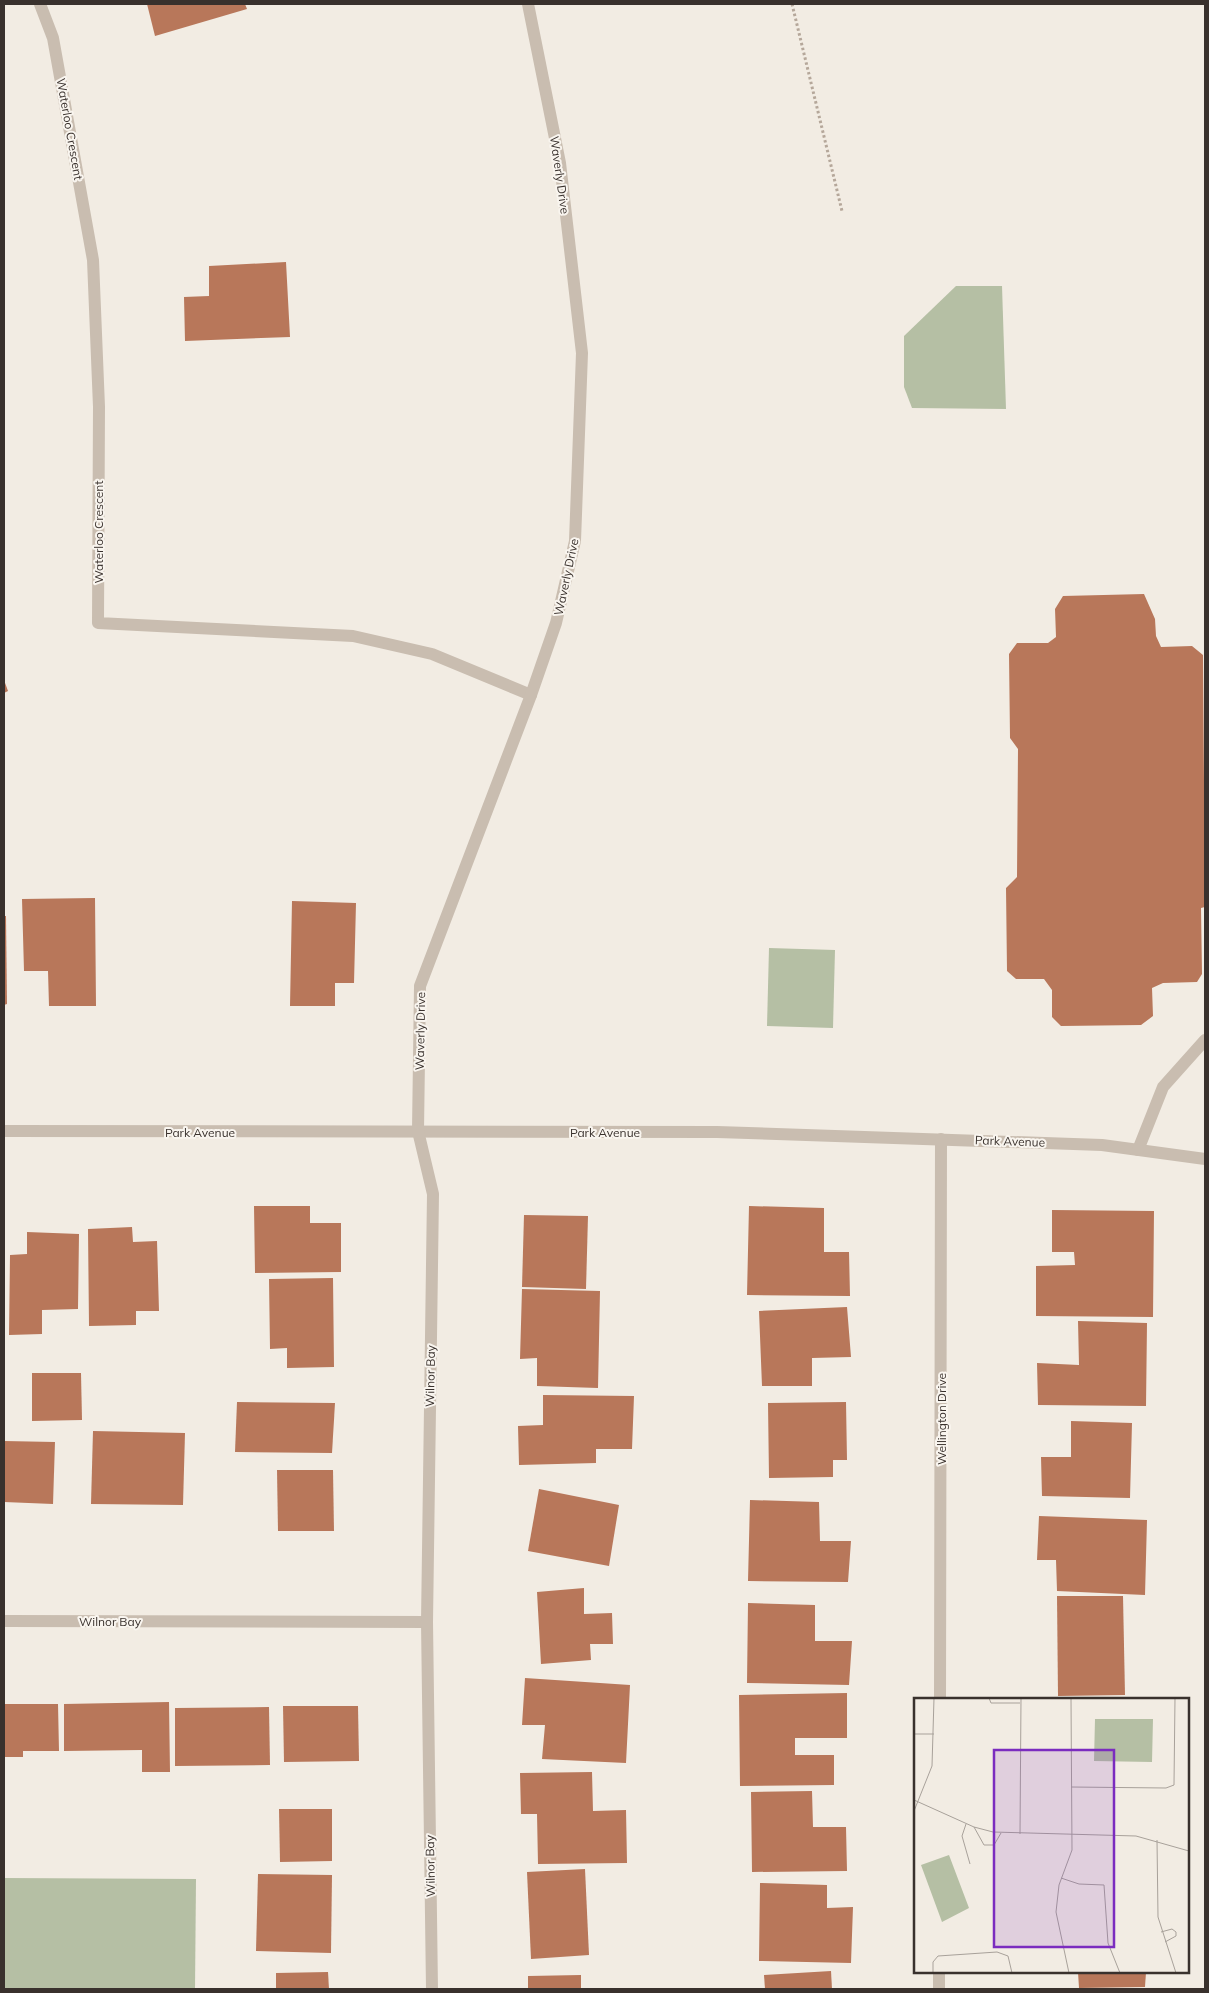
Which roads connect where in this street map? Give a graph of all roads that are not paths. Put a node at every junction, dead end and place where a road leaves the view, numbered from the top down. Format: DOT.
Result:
graph roads {
  1 [pos="40,4"];
  2 [pos="528,4"];
  3 [pos="531,695"];
  4 [pos="1205,1040"];
  5 [pos="418,1130"];
  6 [pos="4,1131"];
  7 [pos="941,1138"];
  8 [pos="1138,1150"];
  9 [pos="1205,1159"];
  10 [pos="4,1621"];
  11 [pos="427,1622"];
  12 [pos="940,1698"];
  13 [pos="939,1973"];
  14 [pos="432,1989"];
  15 [pos="939,1989"];
  1 -- 3 [label="street, Waterloo Crescent"];
  2 -- 3 [label="street, Waverly Drive"];
  3 -- 5 [label="street, Waverly Drive"];
  4 -- 8 [label="street"];
  5 -- 6 [label="street, Park Avenue"];
  5 -- 7 [label="street, Park Avenue"];
  5 -- 11 [label="street, Wilnor Bay"];
  7 -- 8 [label="street, Park Avenue"];
  7 -- 12 [label="street, Wellington Drive"];
  8 -- 9 [label="street, Park Avenue"];
  10 -- 11 [label="street, Wilnor Bay"];
  11 -- 14 [label="street, Wilnor Bay"];
  13 -- 15 [label="street"];
}
